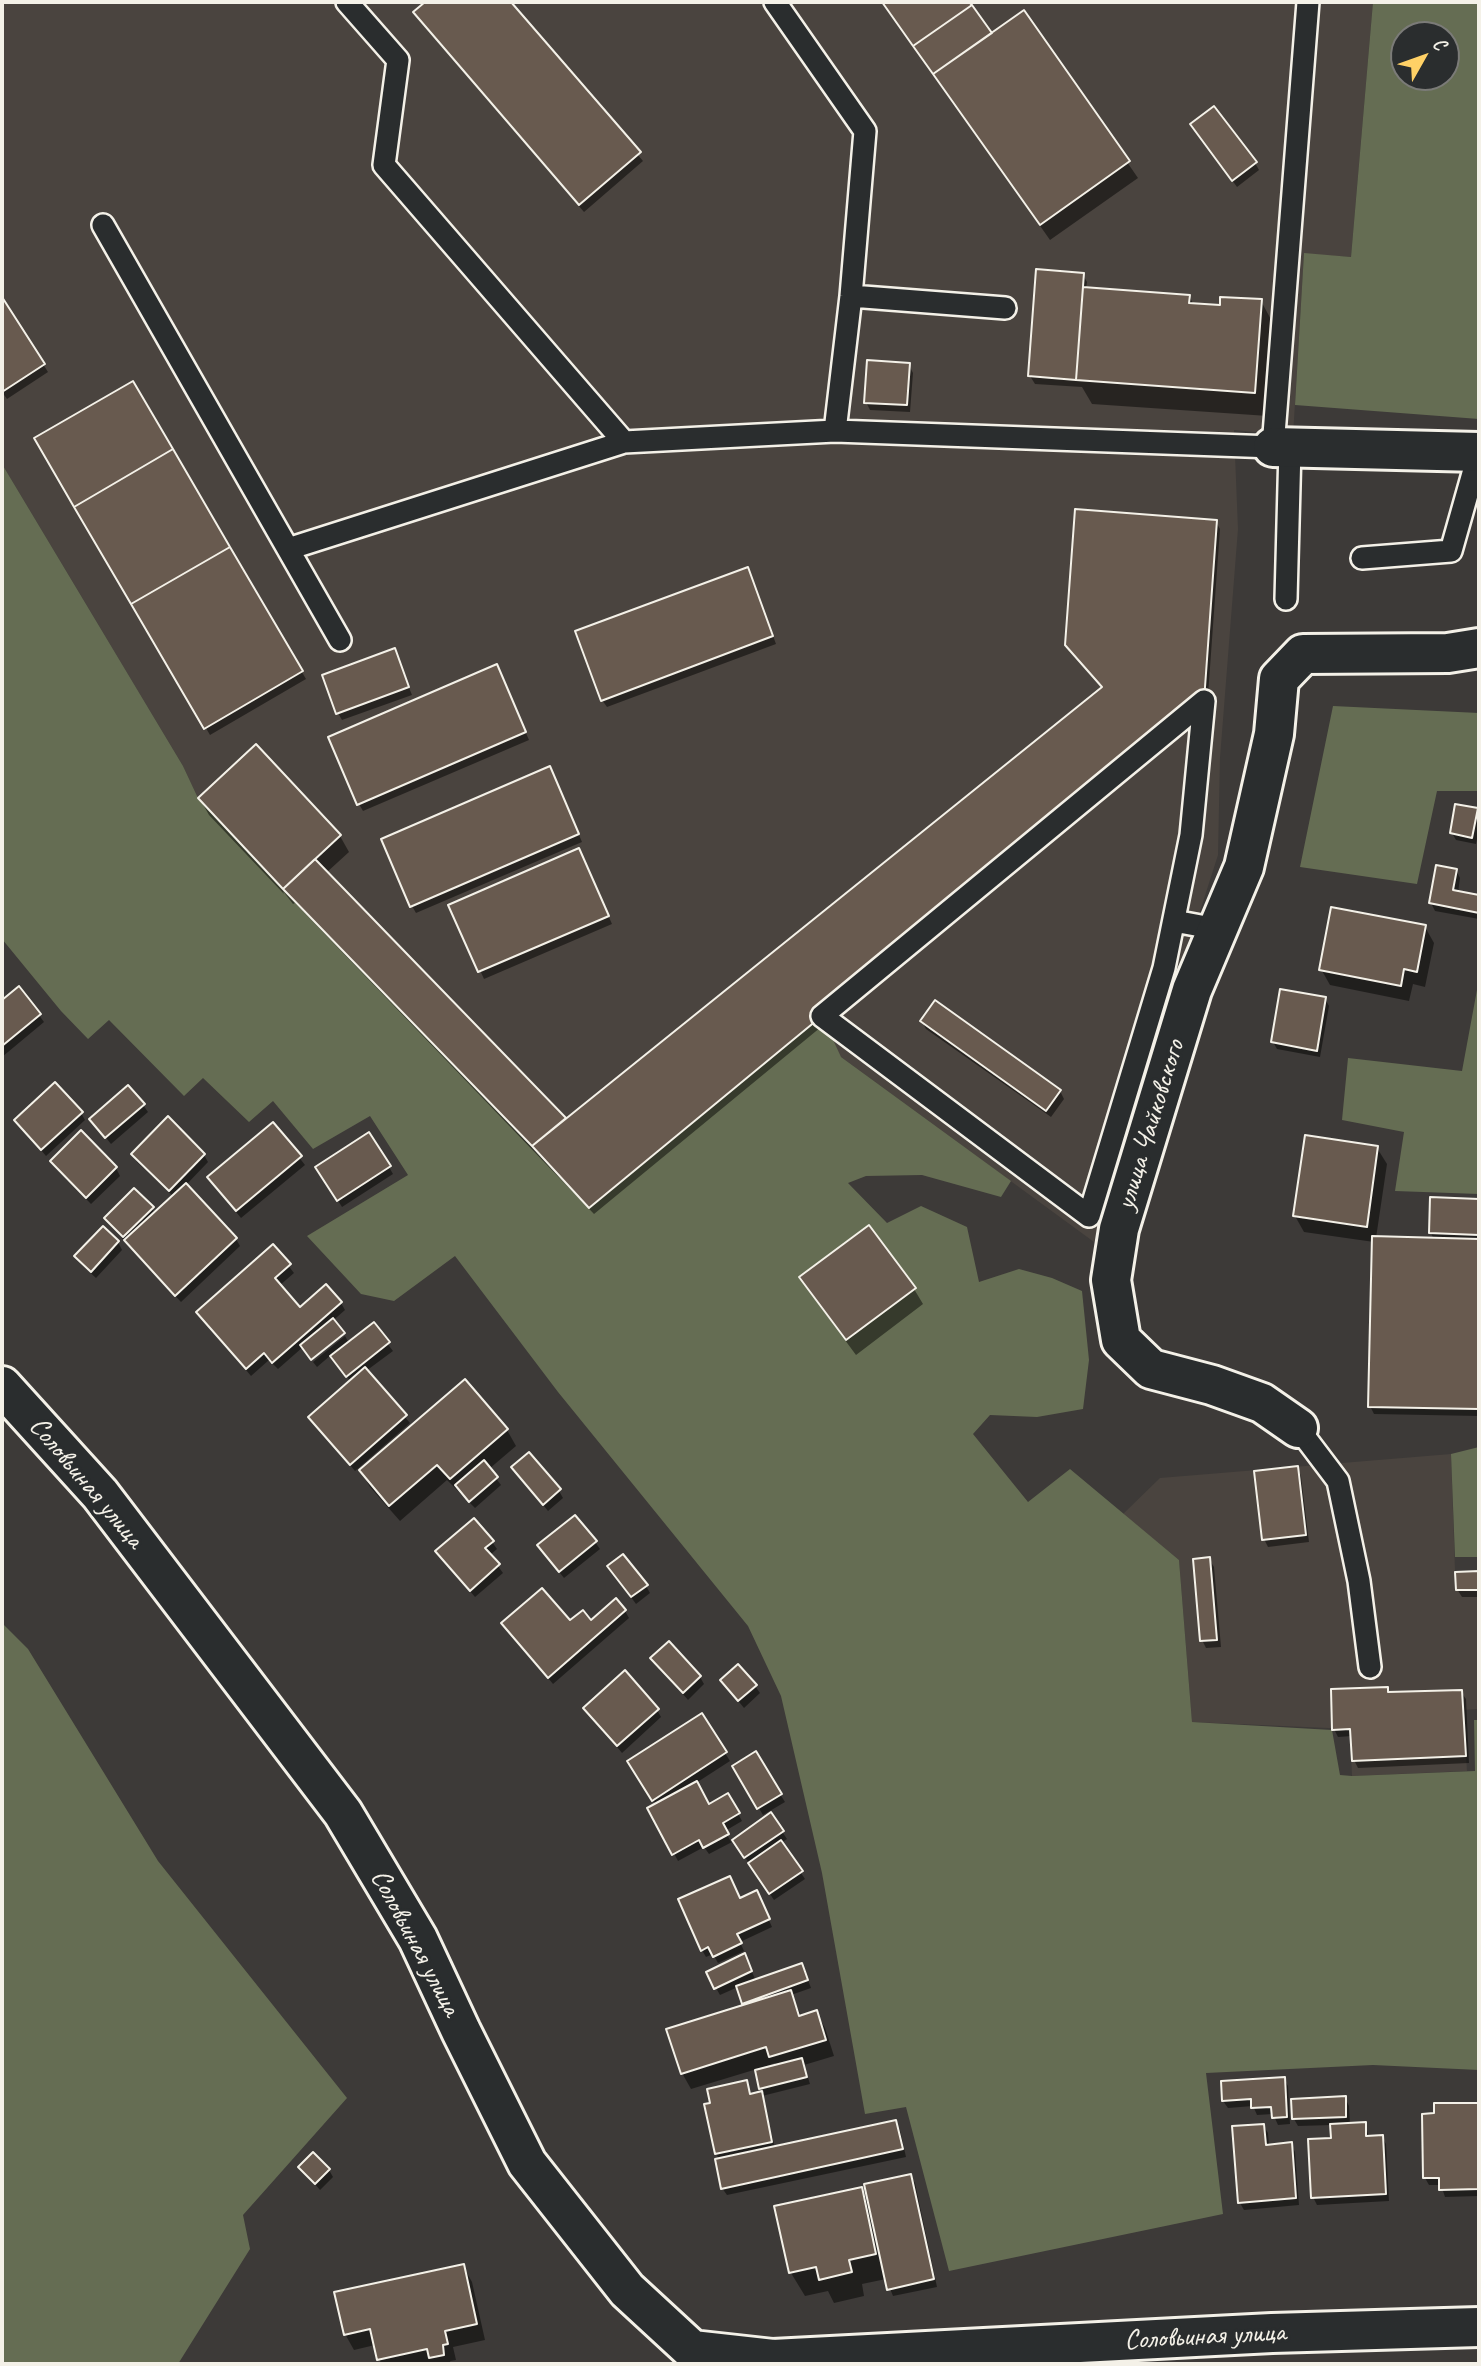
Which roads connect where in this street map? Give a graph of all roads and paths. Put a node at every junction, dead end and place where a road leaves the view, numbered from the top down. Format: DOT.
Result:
graph roads {
  1 [pos="347,2"];
  2 [pos="775,2"];
  3 [pos="1308,2"];
  4 [pos="103,225"];
  5 [pos="851,296"];
  6 [pos="1005,308"];
  7 [pos="835,431"];
  8 [pos="624,442"];
  9 [pos="1282,447"];
  10 [pos="1479,452"];
  11 [pos="288,550"];
  12 [pos="1362,558"];
  13 [pos="1286,599"];
  14 [pos="340,640"];
  15 [pos="1479,648"];
  16 [pos="1174,921"];
  17 [pos="1217,929"];
  18 [pos="2,1387"];
  19 [pos="1298,1428"];
  20 [pos="1370,1667"];
  21 [pos="1479,2327"];
  22 [pos="676,2357"];
  23 [pos="889,2358"];
  1 -- 8 [label="lane"];
  2 -- 5 [label="lane"];
  3 -- 9 [label="lane"];
  4 -- 11 [label="lane"];
  5 -- 6 [label="lane"];
  5 -- 7 [label="lane"];
  7 -- 8 [label="lane"];
  7 -- 9 [label="lane"];
  8 -- 11 [label="lane"];
  9 -- 10 [label="street"];
  9 -- 13 [label="lane"];
  10 -- 12 [label="lane"];
  11 -- 14 [label="lane"];
  15 -- 17 [label="street, улица Чайковского"];
  16 -- 16 [label="lane"];
  16 -- 17 [label="lane"];
  17 -- 19 [label="street, улица Чайковского"];
  18 -- 22 [label="street, Соловьиная улица"];
  19 -- 20 [label="lane, улица Чайковского"];
  21 -- 23 [label="street, Соловьиная улица"];
  22 -- 23 [label="street, Соловьиная улица"];
}
